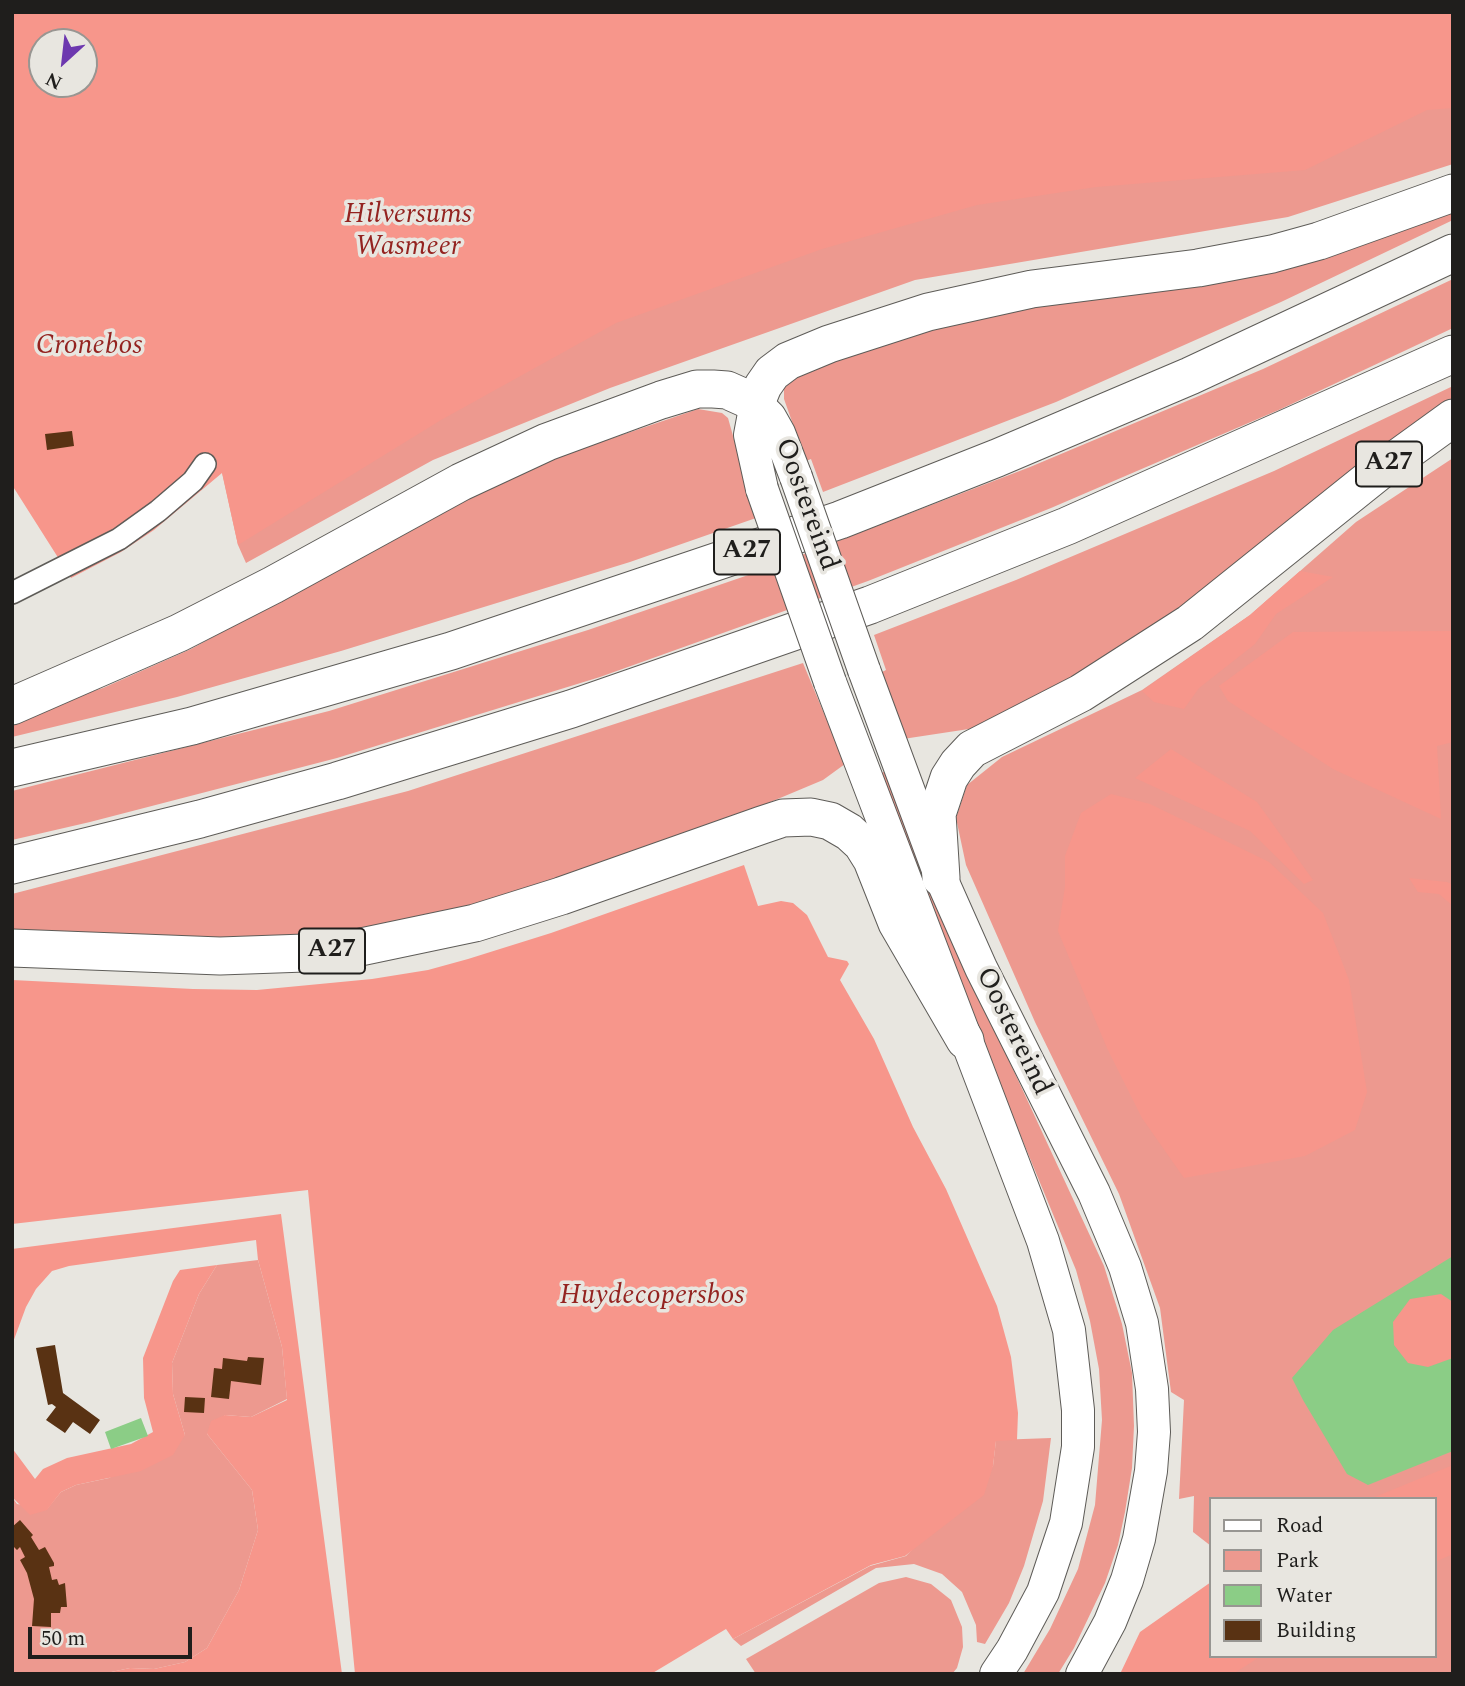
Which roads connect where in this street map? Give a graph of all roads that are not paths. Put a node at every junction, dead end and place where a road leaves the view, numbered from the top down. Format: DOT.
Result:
graph roads {
  1 [pos="1453,193"];
  2 [pos="1453,253"];
  3 [pos="1453,354"];
  4 [pos="756,402"];
  5 [pos="1453,418"];
  6 [pos="205,464"];
  7 [pos="12,593"];
  8 [pos="12,706"];
  9 [pos="12,768"];
  10 [pos="12,865"];
  11 [pos="941,878"];
  12 [pos="12,948"];
  13 [pos="965,1040"];
  14 [pos="996,1674"];
  15 [pos="1082,1674"];
  1 -- 4 [label="highway"];
  2 -- 9 [label="highway, A27"];
  3 -- 10 [label="highway, A27"];
  4 -- 8 [label="highway"];
  4 -- 11 [label="main road, Oostereind, bridge"];
  4 -- 13 [label="main road, Oostereind, bridge"];
  5 -- 11 [label="highway, A27"];
  6 -- 7 [label="street"];
  11 -- 15 [label="main road, Oostereind"];
  12 -- 13 [label="highway, A27"];
  13 -- 14 [label="main road, Oostereind"];
}
